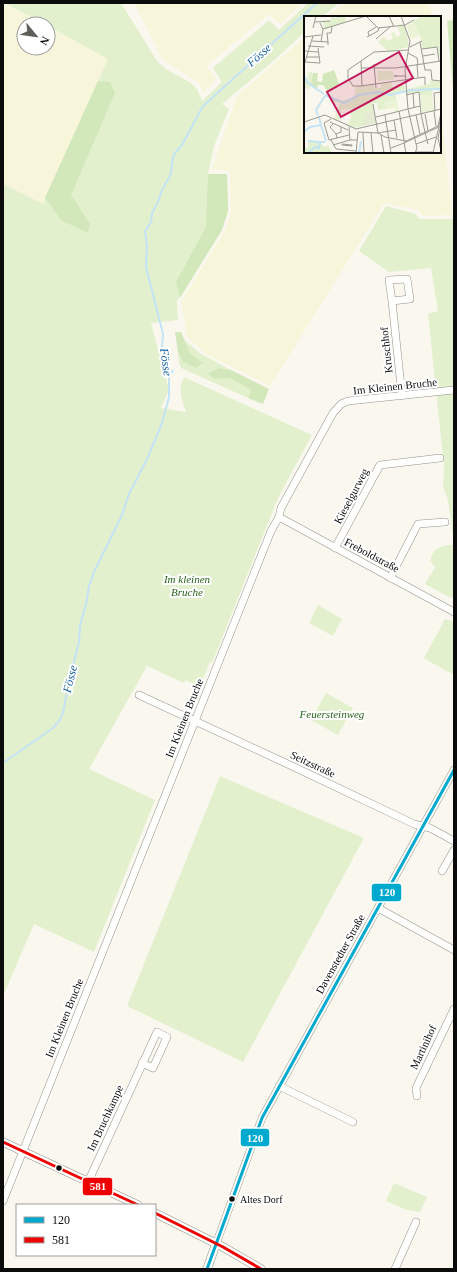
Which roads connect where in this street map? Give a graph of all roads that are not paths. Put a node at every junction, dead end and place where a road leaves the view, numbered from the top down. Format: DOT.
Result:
graph roads {
  1 [pos="392,301"];
  2 [pos="452,391"];
  3 [pos="402,396"];
  4 [pos="440,458"];
  5 [pos="279,517"];
  6 [pos="445,522"];
  7 [pos="335,548"];
  8 [pos="390,578"];
  9 [pos="454,612"];
  10 [pos="139,696"];
  11 [pos="194,721"];
  12 [pos="454,770"];
  13 [pos="423,826"];
  14 [pos="454,840"];
  15 [pos="454,850"];
  16 [pos="451,862"];
  17 [pos="442,871"];
  18 [pos="378,908"];
  19 [pos="454,950"];
  20 [pos="454,1009"];
  21 [pos="142,1063"];
  22 [pos="280,1086"];
  23 [pos="417,1096"];
  24 [pos="353,1122"];
  25 [pos="3,1142"];
  26 [pos="23,1151"];
  27 [pos="88,1182"];
  28 [pos="3,1200"];
  29 [pos="136,1204"];
  30 [pos="156,1213"];
  31 [pos="416,1222"];
  32 [pos="220,1245"];
  33 [pos="207,1269"];
  34 [pos="261,1269"];
  35 [pos="395,1269"];
  1 -- 3 [label="street, Kruschhof"];
  2 -- 3 [label="street, Im Kleinen Bruche"];
  3 -- 5 [label="street, Im Kleinen Bruche"];
  4 -- 7 [label="street, Kieselgurweg"];
  5 -- 7 [label="street, Freboldstraße"];
  5 -- 11 [label="street, Im Kleinen Bruche"];
  6 -- 8 [label="street"];
  7 -- 8 [label="street, Freboldstraße"];
  8 -- 9 [label="street, Freboldstraße"];
  10 -- 11 [label="street, Seitzstraße"];
  11 -- 13 [label="street, Seitzstraße"];
  11 -- 26 [label="street, Im Kleinen Bruche"];
  12 -- 13 [label="street, Davenstedter Straße"];
  13 -- 14 [label="street, Seitzstraße"];
  13 -- 18 [label="street, Davenstedter Straße"];
  15 -- 16 [label="street"];
  16 -- 17 [label="street"];
  18 -- 19 [label="street"];
  18 -- 22 [label="street, Davenstedter Straße"];
  20 -- 23 [label="street, Martinihof"];
  21 -- 21 [label="street, Im Bruchkampe"];
  21 -- 27 [label="street, Im Bruchkampe"];
  22 -- 24 [label="street"];
  22 -- 32 [label="street, Davenstedter Straße"];
  25 -- 26 [label="street"];
  26 -- 27 [label="street"];
  26 -- 28 [label="street, Im Kleinen Bruche"];
  27 -- 29 [label="street"];
  30 -- 32 [label="street"];
  31 -- 35 [label="street"];
  32 -- 33 [label="street, Davenstedter Straße"];
  32 -- 34 [label="street"];
}
